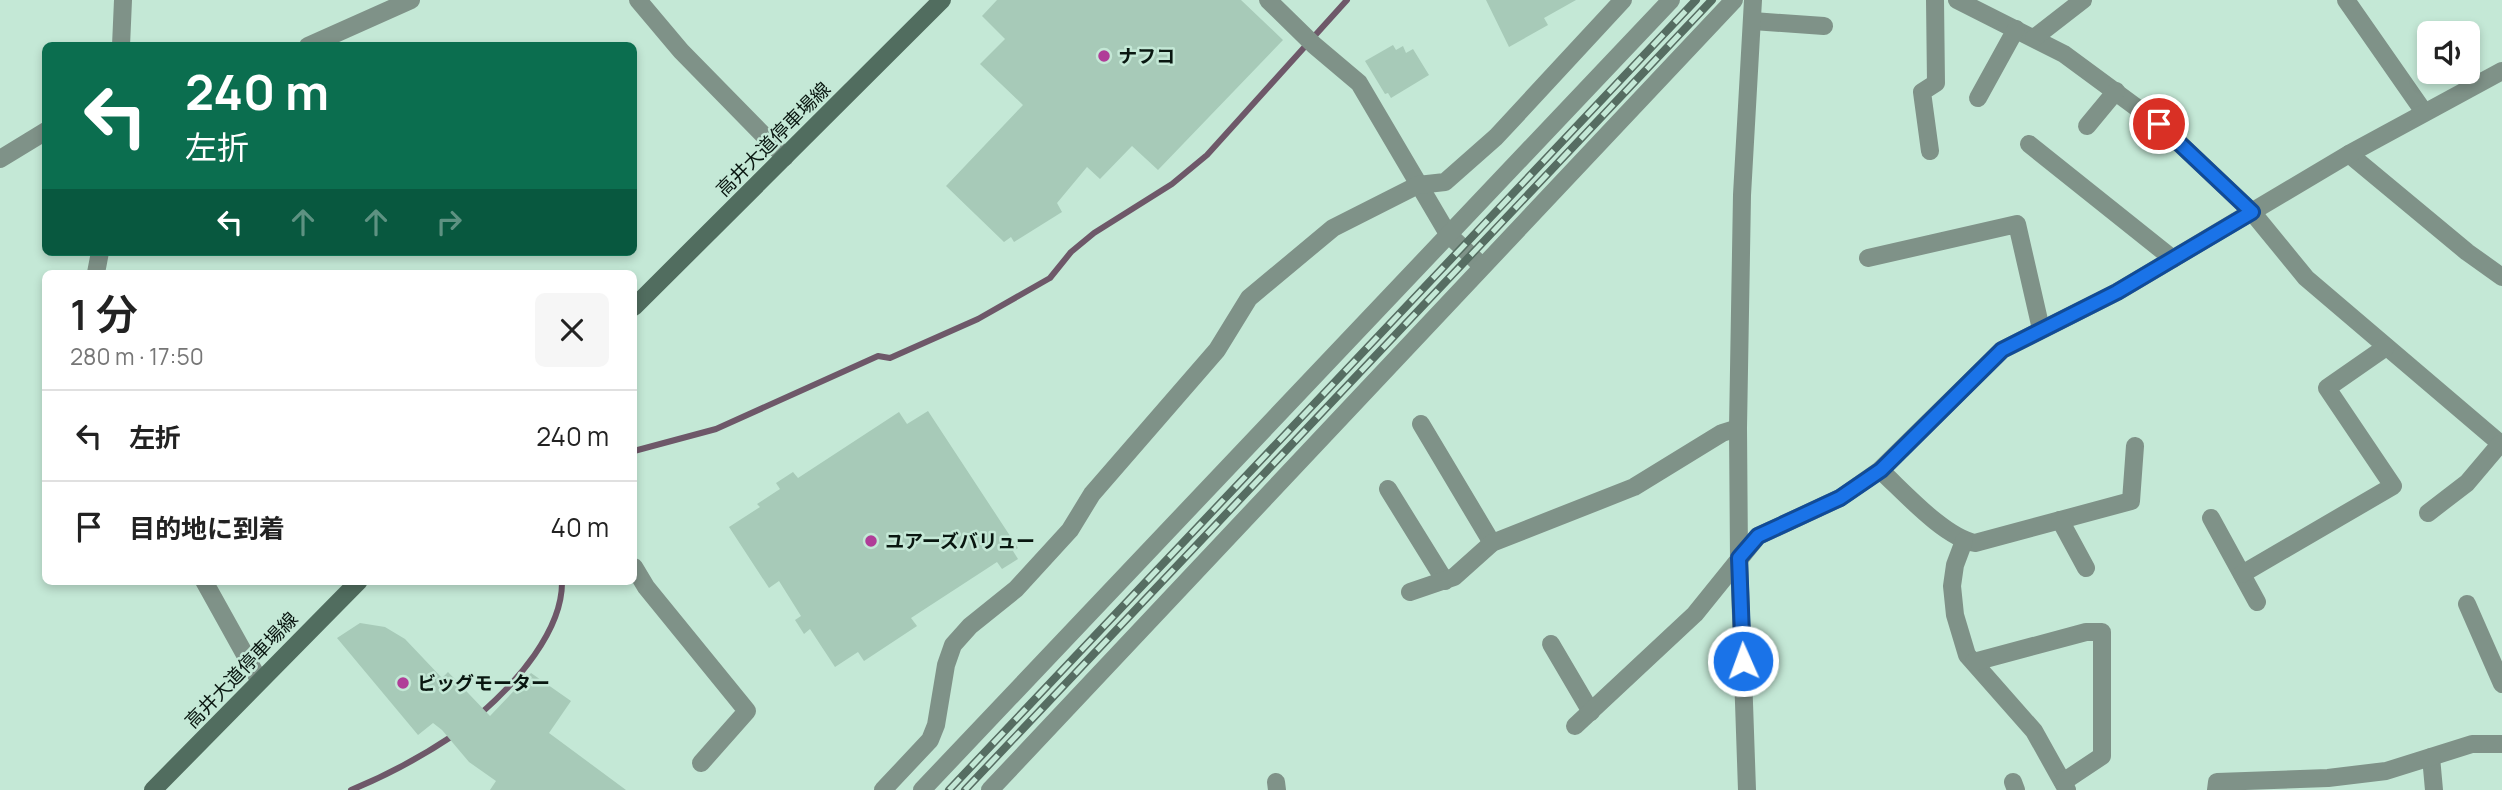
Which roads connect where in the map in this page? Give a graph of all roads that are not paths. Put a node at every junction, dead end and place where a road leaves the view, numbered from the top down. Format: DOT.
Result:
graph roads {
  1 [pos="123,0"];
  2 [pos="411,0"];
  3 [pos="638,0"];
  4 [pos="942,0"];
  5 [pos="1268,0"];
  6 [pos="1623,0"];
  7 [pos="1671,0"];
  8 [pos="1734,0"];
  9 [pos="1753,0"];
  10 [pos="1935,0"];
  11 [pos="1957,0"];
  12 [pos="2083,0"];
  13 [pos="2346,0"];
  14 [pos="1753,21"];
  15 [pos="1824,26"];
  16 [pos="2016,29"];
  17 [pos="2034,38"];
  18 [pos="121,42"];
  19 [pos="318,42"];
  20 [pos="2502,71"];
  21 [pos="2116,91"];
  22 [pos="1978,98"];
  23 [pos="2424,112"];
  24 [pos="2087,126"];
  25 [pos="42,133"];
  26 [pos="2029,144"];
  27 [pos="1930,150"];
  28 [pos="2349,154"];
  29 [pos="785,157"];
  30 [pos="0,159"];
  31 [pos="1418,184"];
  32 [pos="2252,212"];
  33 [pos="1448,234"];
  34 [pos="1868,258"];
  35 [pos="2173,259"];
  36 [pos="1482,267"];
  37 [pos="2502,277"];
  38 [pos="637,304"];
  39 [pos="2041,329"];
  40 [pos="2386,347"];
  41 [pos="1421,424"];
  42 [pos="1738,428"];
  43 [pos="2501,444"];
  44 [pos="2135,446"];
  45 [pos="1881,470"];
  46 [pos="1388,489"];
  47 [pos="2428,513"];
  48 [pos="2211,518"];
  49 [pos="2060,520"];
  50 [pos="1964,541"];
  51 [pos="1492,543"];
  52 [pos="1739,558"];
  53 [pos="2086,568"];
  54 [pos="637,572"];
  55 [pos="2242,574"];
  56 [pos="1445,581"];
  57 [pos="206,585"];
  58 [pos="355,585"];
  59 [pos="1410,592"];
  60 [pos="2257,602"];
  61 [pos="2467,604"];
  62 [pos="1551,644"];
  63 [pos="1974,662"];
  64 [pos="259,680"];
  65 [pos="2502,684"];
  66 [pos="1591,712"];
  67 [pos="1575,726"];
  68 [pos="2502,744"];
  69 [pos="2431,757"];
  70 [pos="701,763"];
  71 [pos="2065,786"];
  72 [pos="153,790"];
  73 [pos="883,790"];
  74 [pos="922,790"];
  75 [pos="990,790"];
  76 [pos="1747,790"];
  77 [pos="2216,790"];
  78 [pos="2434,790"];
  1 -- 18 [label="street"];
  2 -- 19 [label="street"];
  3 -- 29 [label="street"];
  4 -- 29 [label="main road, 高井大道停車場線"];
  5 -- 31 [label="street"];
  6 -- 31 [label="street"];
  7 -- 33 [label="street"];
  8 -- 36 [label="street"];
  9 -- 14 [label="street"];
  10 -- 27 [label="street"];
  11 -- 16 [label="street"];
  12 -- 17 [label="street"];
  13 -- 23 [label="street"];
  14 -- 15 [label="street"];
  14 -- 42 [label="street"];
  16 -- 17 [label="street"];
  16 -- 22 [label="street"];
  17 -- 21 [label="street"];
  20 -- 23 [label="street"];
  21 -- 24 [label="street"];
  21 -- 32 [label="street"];
  23 -- 28 [label="street"];
  25 -- 30 [label="street"];
  26 -- 35 [label="street"];
  28 -- 32 [label="street"];
  28 -- 37 [label="street"];
  29 -- 38 [label="main road, 高井大道停車場線"];
  31 -- 33 [label="street"];
  31 -- 73 [label="street"];
  32 -- 35 [label="street"];
  32 -- 40 [label="street"];
  33 -- 36 [label="street"];
  33 -- 74 [label="street"];
  34 -- 39 [label="street"];
  35 -- 39 [label="street"];
  36 -- 75 [label="street"];
  39 -- 45 [label="street"];
  40 -- 43 [label="street"];
  40 -- 55 [label="street"];
  41 -- 51 [label="street"];
  42 -- 51 [label="street"];
  42 -- 52 [label="street"];
  43 -- 47 [label="street"];
  44 -- 49 [label="street"];
  45 -- 50 [label="street"];
  45 -- 52 [label="street"];
  46 -- 56 [label="street"];
  48 -- 55 [label="street"];
  49 -- 50 [label="street"];
  49 -- 53 [label="street"];
  50 -- 63 [label="street"];
  51 -- 56 [label="street"];
  52 -- 66 [label="street"];
  52 -- 76 [label="street"];
  54 -- 70 [label="street"];
  55 -- 60 [label="street"];
  56 -- 59 [label="street"];
  57 -- 64 [label="street"];
  58 -- 64 [label="main road, 高井大道停車場線"];
  61 -- 65 [label="street"];
  62 -- 66 [label="street"];
  63 -- 71 [label="street"];
  63 -- 71 [label="street"];
  64 -- 72 [label="main road, 高井大道停車場線"];
  66 -- 67 [label="street"];
  68 -- 69 [label="street"];
  69 -- 77 [label="street"];
  69 -- 78 [label="street"];
}
